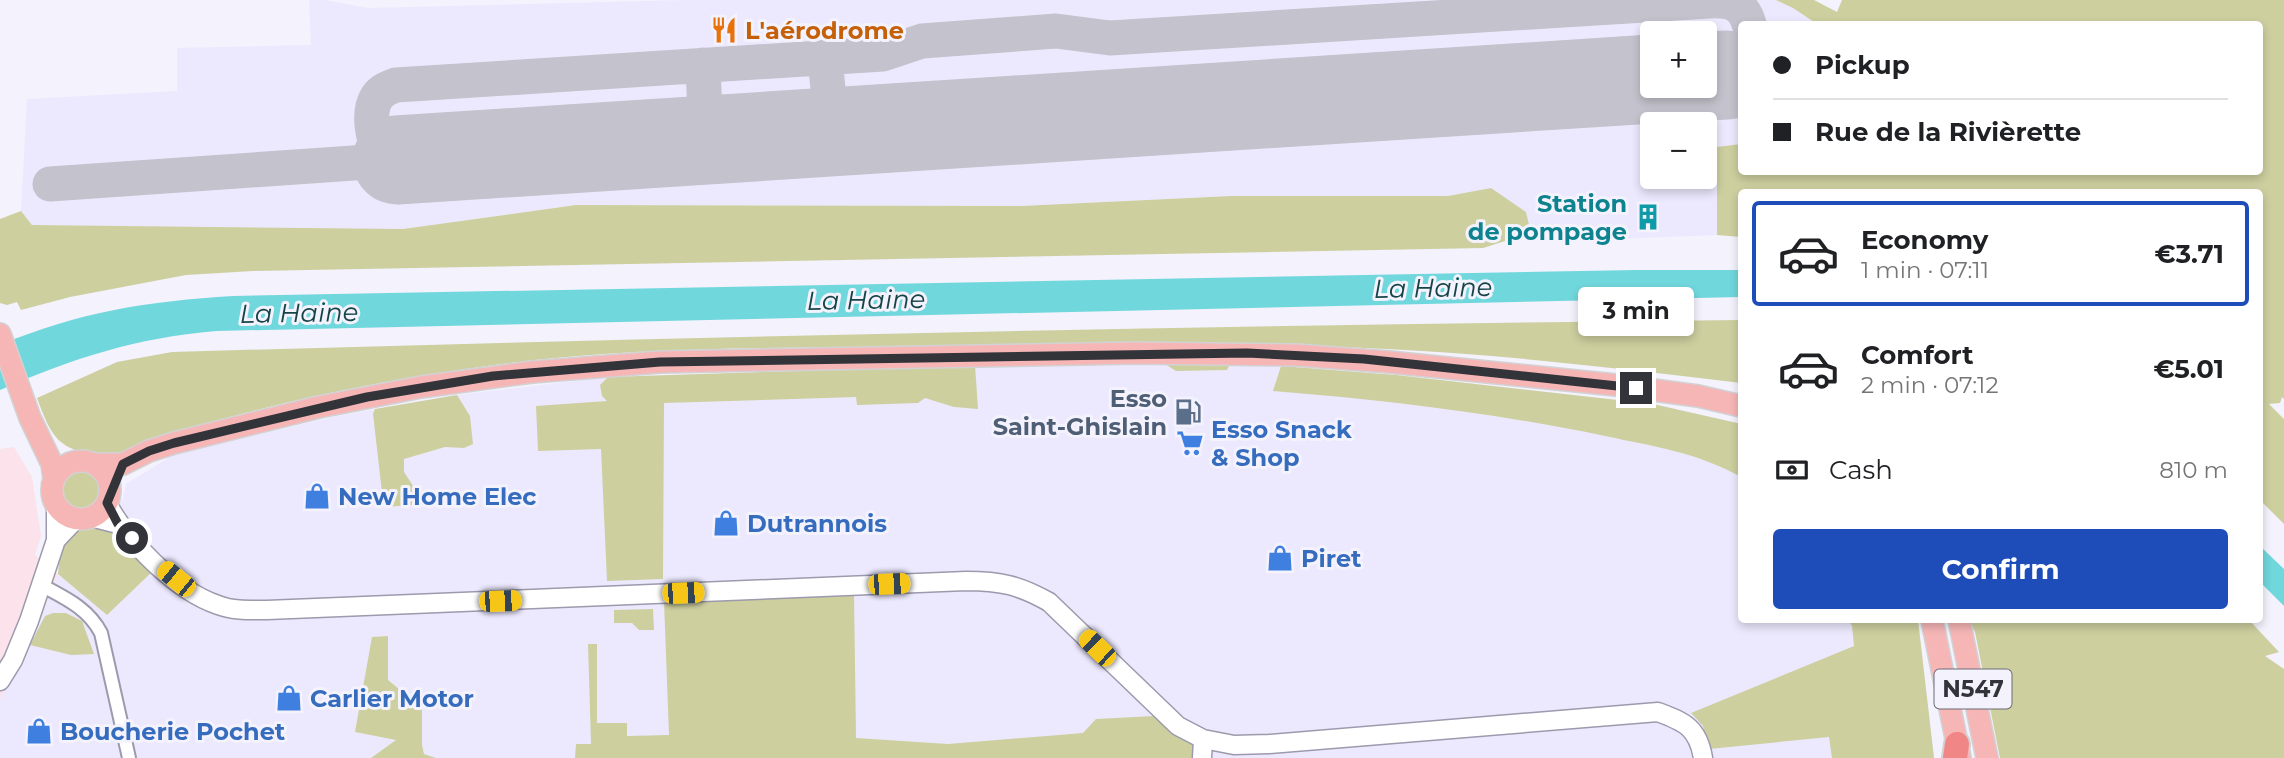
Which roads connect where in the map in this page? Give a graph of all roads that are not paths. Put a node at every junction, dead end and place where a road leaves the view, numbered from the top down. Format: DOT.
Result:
graph roads {
  1 [pos="0,334"];
  2 [pos="1738,405"];
  3 [pos="45,445"];
  4 [pos="86,462"];
  5 [pos="123,464"];
  6 [pos="54,479"];
  7 [pos="56,505"];
  8 [pos="96,508"];
  9 [pos="56,540"];
  10 [pos="41,584"];
  11 [pos="1933,623"];
  12 [pos="1960,623"];
  13 [pos="0,681"];
  14 [pos="1203,739"];
  15 [pos="1957,753"];
  16 [pos="129,758"];
  17 [pos="1202,758"];
  18 [pos="1703,758"];
  19 [pos="1987,758"];
  1 -- 3 [label="main road"];
  2 -- 5 [label="main road"];
  3 -- 4 [label="main road"];
  3 -- 6 [label="main road"];
  4 -- 5 [label="main road"];
  4 -- 6 [label="main road"];
  4 -- 8 [label="main road"];
  5 -- 8 [label="main road"];
  6 -- 7 [label="main road"];
  7 -- 8 [label="main road"];
  7 -- 9 [label="street"];
  8 -- 9 [label="street"];
  8 -- 14 [label="street"];
  9 -- 10 [label="street"];
  10 -- 13 [label="street"];
  10 -- 16 [label="street"];
  11 -- 15 [label="main road, N547"];
  12 -- 19 [label="main road, N547"];
  14 -- 17 [label="street"];
  14 -- 18 [label="street"];
}
